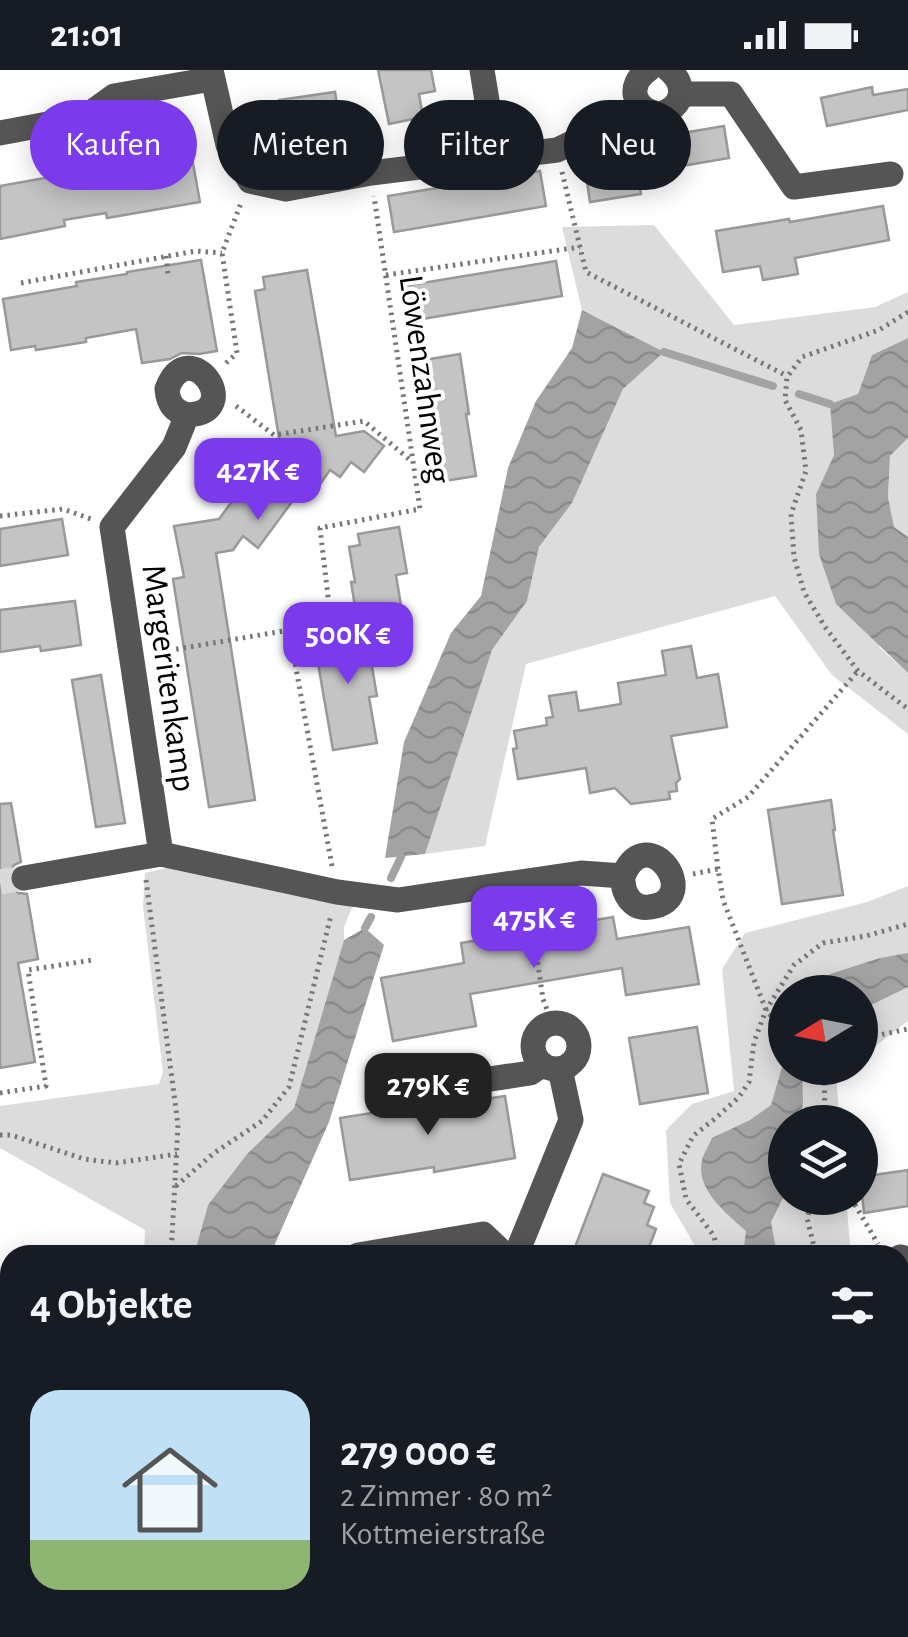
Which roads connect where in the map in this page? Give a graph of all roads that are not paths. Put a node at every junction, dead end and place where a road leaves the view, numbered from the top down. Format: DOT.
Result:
graph roads {
  1 [pos="482,70"];
  2 [pos="648,70"];
  3 [pos="669,70"];
  4 [pos="211,74"];
  5 [pos="681,94"];
  6 [pos="487,100"];
  7 [pos="637,100"];
  8 [pos="680,100"];
  9 [pos="0,133"];
  10 [pos="404,169"];
  11 [pos="892,174"];
  12 [pos="186,415"];
  13 [pos="152,856"];
  14 [pos="623,876"];
  15 [pos="24,878"];
  16 [pos="551,1066"];
  17 [pos="403,1092"];
  18 [pos="418,1245"];
  19 [pos="495,1245"];
  20 [pos="520,1245"];
  1 -- 6 [label="street"];
  2 -- 7 [label="street"];
  3 -- 5 [label="street"];
  4 -- 9 [label="street"];
  4 -- 10 [label="street"];
  5 -- 8 [label="street"];
  5 -- 11 [label="street"];
  12 -- 12 [label="street, Margeritenkamp"];
  12 -- 13 [label="street, Margeritenkamp"];
  13 -- 14 [label="street"];
  13 -- 15 [label="street"];
  14 -- 14 [label="street"];
  16 -- 16 [label="street"];
  16 -- 17 [label="street"];
  16 -- 20 [label="street"];
  18 -- 19 [label="street"];
}
